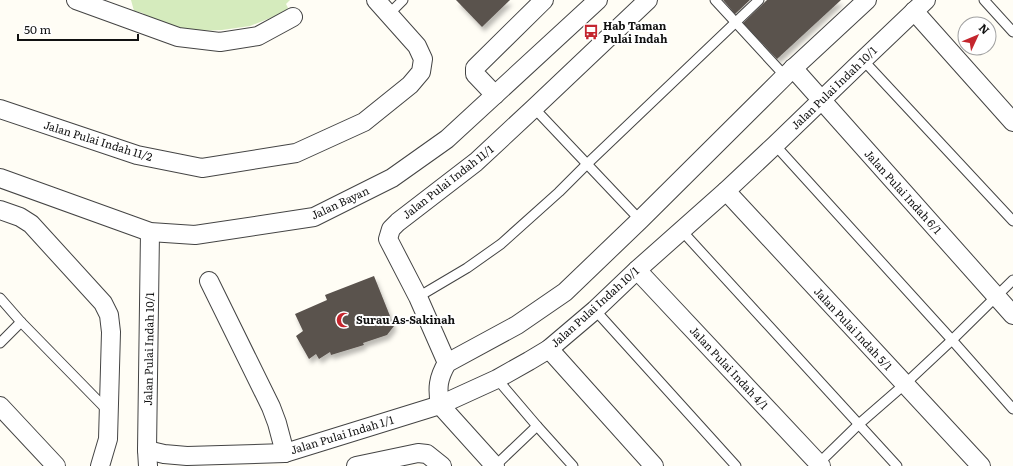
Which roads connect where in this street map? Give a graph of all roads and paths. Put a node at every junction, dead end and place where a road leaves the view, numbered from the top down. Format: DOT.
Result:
graph roads {
  1 [pos="76,0"];
  2 [pos="376,0"];
  3 [pos="403,0"];
  4 [pos="544,0"];
  5 [pos="598,0"];
  6 [pos="648,0"];
  7 [pos="715,0"];
  8 [pos="759,0"];
  9 [pos="867,0"];
  10 [pos="984,0"];
  11 [pos="920,6"];
  12 [pos="121,7"];
  13 [pos="389,14"];
  14 [pos="293,17"];
  15 [pos="735,23"];
  16 [pos="1013,32"];
  17 [pos="863,60"];
  18 [pos="789,72"];
  19 [pos="495,95"];
  20 [pos="821,100"];
  21 [pos="534,108"];
  22 [pos="0,109"];
  23 [pos="1013,122"];
  24 [pos="775,145"];
  25 [pos="587,164"];
  26 [pos="0,178"];
  27 [pos="726,191"];
  28 [pos="0,210"];
  29 [pos="640,220"];
  30 [pos="1013,221"];
  31 [pos="682,231"];
  32 [pos="150,232"];
  33 [pos="637,270"];
  34 [pos="1013,280"];
  35 [pos="209,281"];
  36 [pos="996,296"];
  37 [pos="418,297"];
  38 [pos="0,298"];
  39 [pos="595,310"];
  40 [pos="1013,315"];
  41 [pos="21,322"];
  42 [pos="952,340"];
  43 [pos="0,343"];
  44 [pos="549,349"];
  45 [pos="447,363"];
  46 [pos="497,379"];
  47 [pos="904,384"];
  48 [pos="440,405"];
  49 [pos="0,406"];
  50 [pos="1013,409"];
  51 [pos="109,413"];
  52 [pos="859,424"];
  53 [pos="537,426"];
  54 [pos="285,453"];
  55 [pos="148,458"];
  56 [pos="818,465"];
  57 [pos="56,466"];
  58 [pos="100,466"];
  59 [pos="356,466"];
  60 [pos="442,466"];
  61 [pos="495,466"];
  62 [pos="573,466"];
  63 [pos="654,466"];
  64 [pos="736,466"];
  65 [pos="898,466"];
  66 [pos="980,466"];
  1 -- 12 [label="street"];
  2 -- 13 [label="street"];
  3 -- 13 [label="lane"];
  4 -- 19 [label="street"];
  5 -- 19 [label="street, Jalan Bayan"];
  6 -- 21 [label="street, Jalan Pulai Indah 11/1"];
  7 -- 15 [label="lane"];
  8 -- 15 [label="lane"];
  9 -- 18 [label="street"];
  10 -- 16 [label="lane"];
  11 -- 17 [label="street, Jalan Pulai Indah 10/1"];
  11 -- 23 [label="street"];
  12 -- 14 [label="street"];
  13 -- 22 [label="street, Jalan Pulai Indah 11/2"];
  15 -- 18 [label="lane"];
  15 -- 25 [label="lane"];
  17 -- 20 [label="street, Jalan Pulai Indah 10/1"];
  17 -- 30 [label="lane"];
  18 -- 20 [label="street, Jalan Pulai Indah 6/1"];
  18 -- 29 [label="street"];
  19 -- 32 [label="street, Jalan Bayan"];
  20 -- 24 [label="street, Jalan Pulai Indah 10/1"];
  20 -- 36 [label="street, Jalan Pulai Indah 6/1"];
  21 -- 25 [label="lane"];
  21 -- 37 [label="street, Jalan Pulai Indah 11/1"];
  24 -- 27 [label="street, Jalan Pulai Indah 10/1"];
  24 -- 42 [label="lane"];
  25 -- 29 [label="lane"];
  25 -- 37 [label="lane"];
  26 -- 32 [label="street, Jalan Bayan"];
  27 -- 31 [label="street, Jalan Pulai Indah 10/1"];
  27 -- 47 [label="street, Jalan Pulai Indah 5/1"];
  28 -- 51 [label="street"];
  29 -- 45 [label="street"];
  31 -- 33 [label="street, Jalan Pulai Indah 10/1"];
  31 -- 52 [label="lane"];
  32 -- 55 [label="street, Jalan Pulai Indah 10/1"];
  33 -- 39 [label="street, Jalan Pulai Indah 10/1"];
  33 -- 56 [label="street, Jalan Pulai Indah 4/1"];
  34 -- 36 [label="lane"];
  35 -- 54 [label="street"];
  36 -- 40 [label="street, Jalan Pulai Indah 6/1"];
  36 -- 42 [label="lane"];
  37 -- 45 [label="street, Jalan Pulai Indah 11/1"];
  38 -- 41 [label="lane"];
  39 -- 44 [label="street, Jalan Pulai Indah 10/1"];
  39 -- 64 [label="lane"];
  41 -- 43 [label="lane"];
  41 -- 51 [label="lane"];
  42 -- 47 [label="lane"];
  42 -- 50 [label="lane"];
  44 -- 46 [label="street, Jalan Pulai Indah 10/1"];
  44 -- 63 [label="street"];
  45 -- 48 [label="street"];
  46 -- 48 [label="street, Jalan Pulai Indah 10/1"];
  46 -- 53 [label="lane"];
  47 -- 52 [label="lane"];
  47 -- 66 [label="street, Jalan Pulai Indah 5/1"];
  48 -- 54 [label="street, Jalan Pulai Indah 1/1"];
  48 -- 61 [label="street"];
  49 -- 57 [label="street"];
  51 -- 58 [label="street"];
  52 -- 56 [label="lane"];
  52 -- 65 [label="lane"];
  53 -- 61 [label="lane"];
  53 -- 62 [label="lane"];
  54 -- 55 [label="street, Jalan Pulai Indah 1/1"];
  59 -- 60 [label="street"];
}
